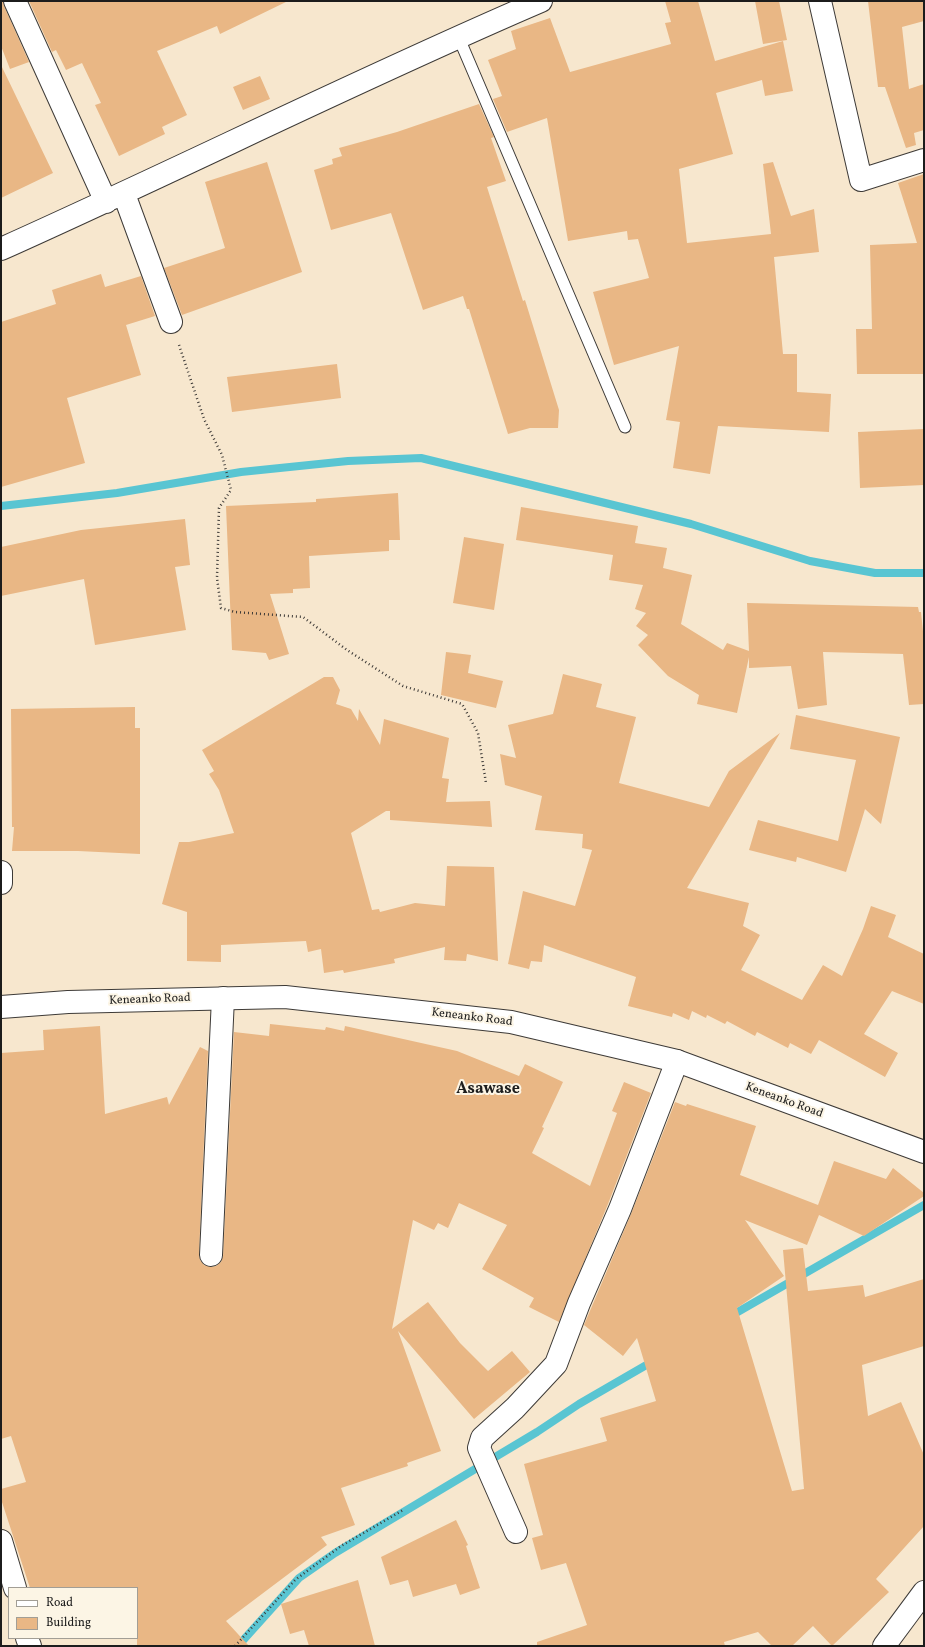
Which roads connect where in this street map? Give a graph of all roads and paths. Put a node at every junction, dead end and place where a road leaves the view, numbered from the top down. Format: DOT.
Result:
graph roads {
  1 [pos="15,1"];
  2 [pos="541,1"];
  3 [pos="820,1"];
  4 [pos="458,36"];
  5 [pos="924,160"];
  6 [pos="115,198"];
  7 [pos="1,249"];
  8 [pos="171,322"];
  9 [pos="625,426"];
  10 [pos="486,783"];
  11 [pos="1,872"];
  12 [pos="1,883"];
  13 [pos="223,998"];
  14 [pos="1,1007"];
  15 [pos="677,1061"];
  16 [pos="924,1152"];
  17 [pos="211,1255"];
  18 [pos="403,1510"];
  19 [pos="516,1532"];
  20 [pos="1,1541"];
  21 [pos="15,1587"];
  22 [pos="924,1592"];
  23 [pos="235,1646"];
  24 [pos="884,1646"];
  1 -- 6 [label="street"];
  2 -- 4 [label="street"];
  3 -- 5 [label="street"];
  4 -- 6 [label="street"];
  4 -- 9 [label="lane"];
  6 -- 7 [label="street"];
  6 -- 8 [label="street"];
  8 -- 10 [label="path"];
  11 -- 12 [label="street"];
  13 -- 14 [label="street, Keneanko Road"];
  13 -- 15 [label="street, Keneanko Road"];
  13 -- 17 [label="street"];
  15 -- 16 [label="street, Keneanko Road"];
  15 -- 19 [label="street"];
  18 -- 23 [label="path"];
  20 -- 21 [label="street"];
  22 -- 24 [label="street"];
}
